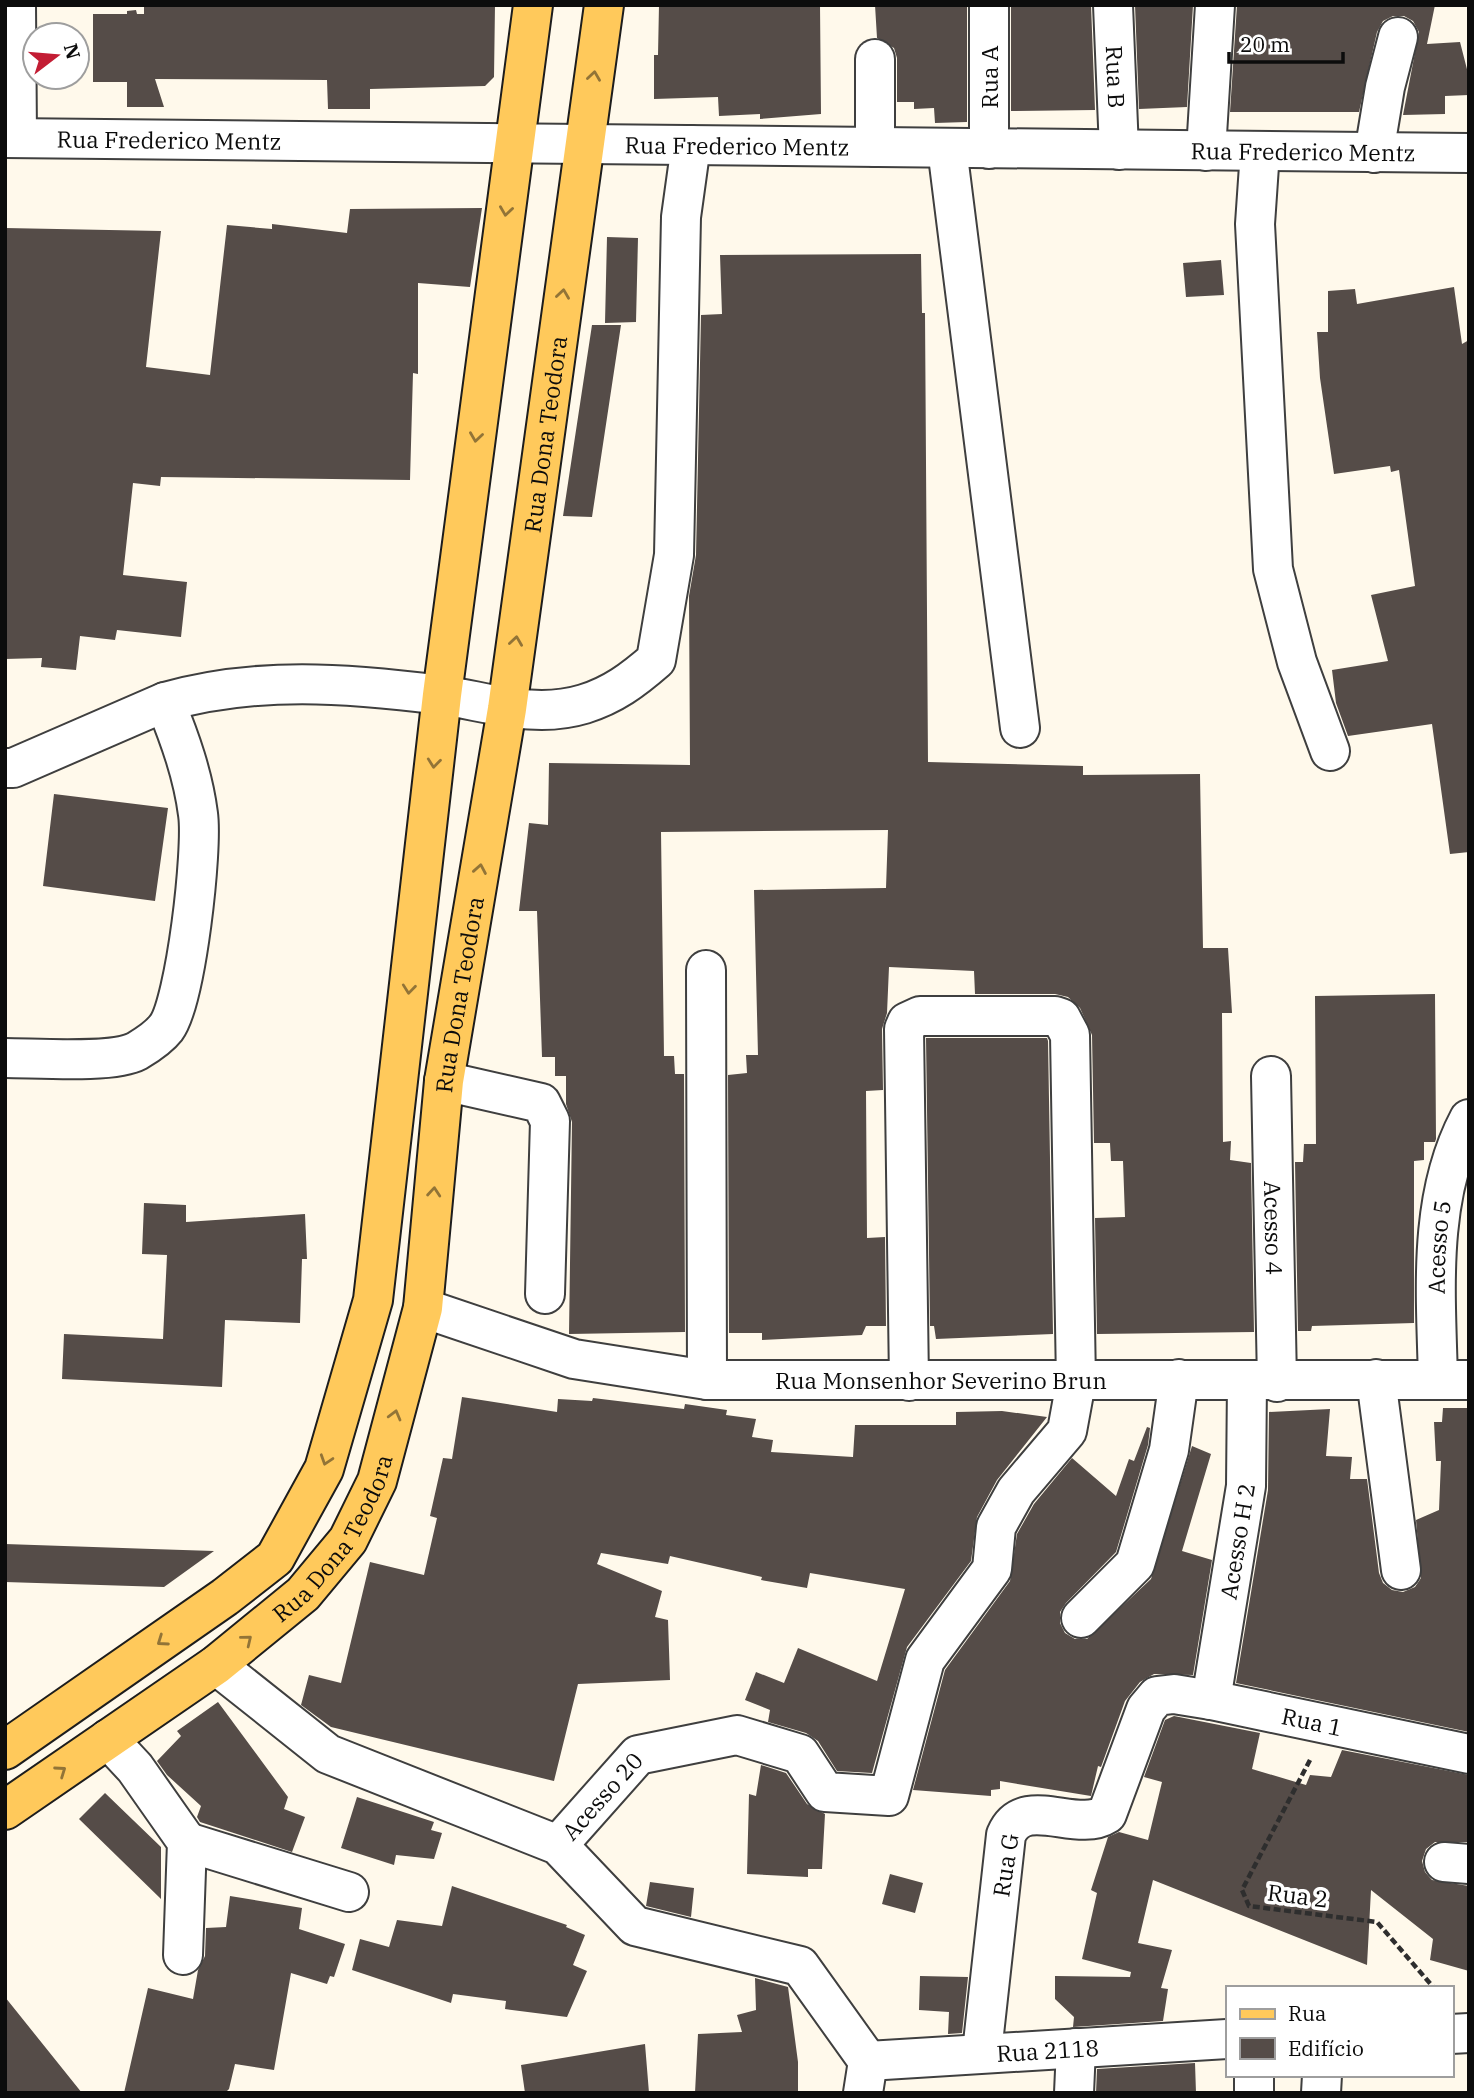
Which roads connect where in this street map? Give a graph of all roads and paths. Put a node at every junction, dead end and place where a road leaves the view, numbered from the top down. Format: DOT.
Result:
graph roads {
  1 [pos="16,5"];
  2 [pos="533,5"];
  3 [pos="604,5"];
  4 [pos="989,5"];
  5 [pos="1113,5"];
  6 [pos="1215,5"];
  7 [pos="1398,37"];
  8 [pos="875,59"];
  9 [pos="11,138"];
  10 [pos="515,144"];
  11 [pos="584,144"];
  12 [pos="691,145"];
  13 [pos="875,148"];
  14 [pos="947,148"];
  15 [pos="989,149"];
  16 [pos="1119,150"];
  17 [pos="1206,151"];
  18 [pos="1260,151"];
  19 [pos="1374,153"];
  20 [pos="1469,153"];
  21 [pos="442,695"];
  22 [pos="165,702"];
  23 [pos="507,709"];
  24 [pos="1020,728"];
  25 [pos="1329,751"];
  26 [pos="5,768"];
  27 [pos="706,970"];
  28 [pos="5,1058"];
  29 [pos="1271,1076"];
  30 [pos="444,1081"];
  31 [pos="1469,1119"];
  32 [pos="545,1294"];
  33 [pos="423,1308"];
  34 [pos="1179,1379"];
  35 [pos="1376,1379"];
  36 [pos="707,1380"];
  37 [pos="1453,1380"];
  38 [pos="909,1381"];
  39 [pos="1262,1381"];
  40 [pos="1076,1382"];
  41 [pos="1401,1570"];
  42 [pos="1081,1618"];
  43 [pos="216,1665"];
  44 [pos="1157,1696"];
  45 [pos="1211,1700"];
  46 [pos="1329,1724"];
  47 [pos="108,1739"];
  48 [pos="5,1750"];
  49 [pos="1469,1754"];
  50 [pos="5,1810"];
  51 [pos="187,1842"];
  52 [pos="558,1845"];
  53 [pos="349,1892"];
  54 [pos="183,1955"];
  55 [pos="1432,1986"];
  56 [pos="1226,2039"];
  57 [pos="1076,2048"];
  58 [pos="982,2052"];
  59 [pos="865,2077"];
  60 [pos="1074,2093"];
  1 -- 9 [label="street"];
  2 -- 10 [label="main road, Rua Dona Teodora"];
  11 -- 3 [label="main road, Rua Dona Teodora, one-way"];
  4 -- 15 [label="street, Rua A"];
  5 -- 16 [label="street, Rua B"];
  6 -- 17 [label="street"];
  7 -- 19 [label="street"];
  8 -- 13 [label="street"];
  9 -- 10 [label="street, Rua Frederico Mentz"];
  10 -- 11 [label="street, Rua Frederico Mentz"];
  10 -- 21 [label="main road, Rua Dona Teodora, one-way"];
  11 -- 12 [label="street, Rua Frederico Mentz"];
  23 -- 11 [label="main road, Rua Dona Teodora, one-way"];
  12 -- 13 [label="street, Rua Frederico Mentz"];
  12 -- 23 [label="street"];
  13 -- 14 [label="street, Rua Frederico Mentz"];
  14 -- 15 [label="street, Rua Frederico Mentz"];
  14 -- 24 [label="street"];
  15 -- 16 [label="street, Rua Frederico Mentz"];
  16 -- 17 [label="street, Rua Frederico Mentz"];
  17 -- 18 [label="street, Rua Frederico Mentz"];
  18 -- 19 [label="street, Rua Frederico Mentz"];
  18 -- 25 [label="street"];
  19 -- 20 [label="street, Rua Frederico Mentz"];
  21 -- 22 [label="street"];
  21 -- 23 [label="street"];
  21 -- 48 [label="main road, Rua Dona Teodora, one-way"];
  22 -- 26 [label="street"];
  22 -- 28 [label="street"];
  30 -- 23 [label="main road, Rua Dona Teodora, one-way"];
  27 -- 36 [label="street"];
  29 -- 39 [label="street, Acesso 4"];
  30 -- 32 [label="street"];
  33 -- 30 [label="main road, Rua Dona Teodora, one-way"];
  31 -- 37 [label="street, Acesso 5"];
  33 -- 36 [label="street, Rua Monsenhor Severino Brun"];
  43 -- 33 [label="main road, Rua Dona Teodora, one-way"];
  34 -- 39 [label="street, Rua Monsenhor Severino Brun"];
  34 -- 40 [label="street, Rua Monsenhor Severino Brun"];
  34 -- 42 [label="street"];
  35 -- 37 [label="street, Rua Monsenhor Severino Brun"];
  35 -- 39 [label="street, Rua Monsenhor Severino Brun"];
  35 -- 41 [label="street"];
  36 -- 38 [label="street, Rua Monsenhor Severino Brun"];
  38 -- 40 [label="street, Rua Monsenhor Severino Brun"];
  38 -- 40 [label="street"];
  39 -- 45 [label="street, Acesso H 2"];
  40 -- 52 [label="street, Acesso 20"];
  43 -- 47 [label="main road, Rua Dona Teodora"];
  43 -- 52 [label="street, Acesso 20"];
  44 -- 45 [label="street, Rua 1"];
  44 -- 58 [label="street, Rua G"];
  45 -- 46 [label="street, Rua 1"];
  46 -- 49 [label="street, Rua 1"];
  46 -- 55 [label="path, Rua 2"];
  50 -- 47 [label="main road, Rua Dona Teodora, one-way"];
  47 -- 51 [label="street"];
  51 -- 53 [label="street"];
  51 -- 54 [label="street"];
  52 -- 59 [label="street"];
  56 -- 57 [label="street, Rua 2118"];
  57 -- 58 [label="street, Rua 2118"];
  57 -- 60 [label="street"];
  58 -- 59 [label="street, Rua 2118"];
}
